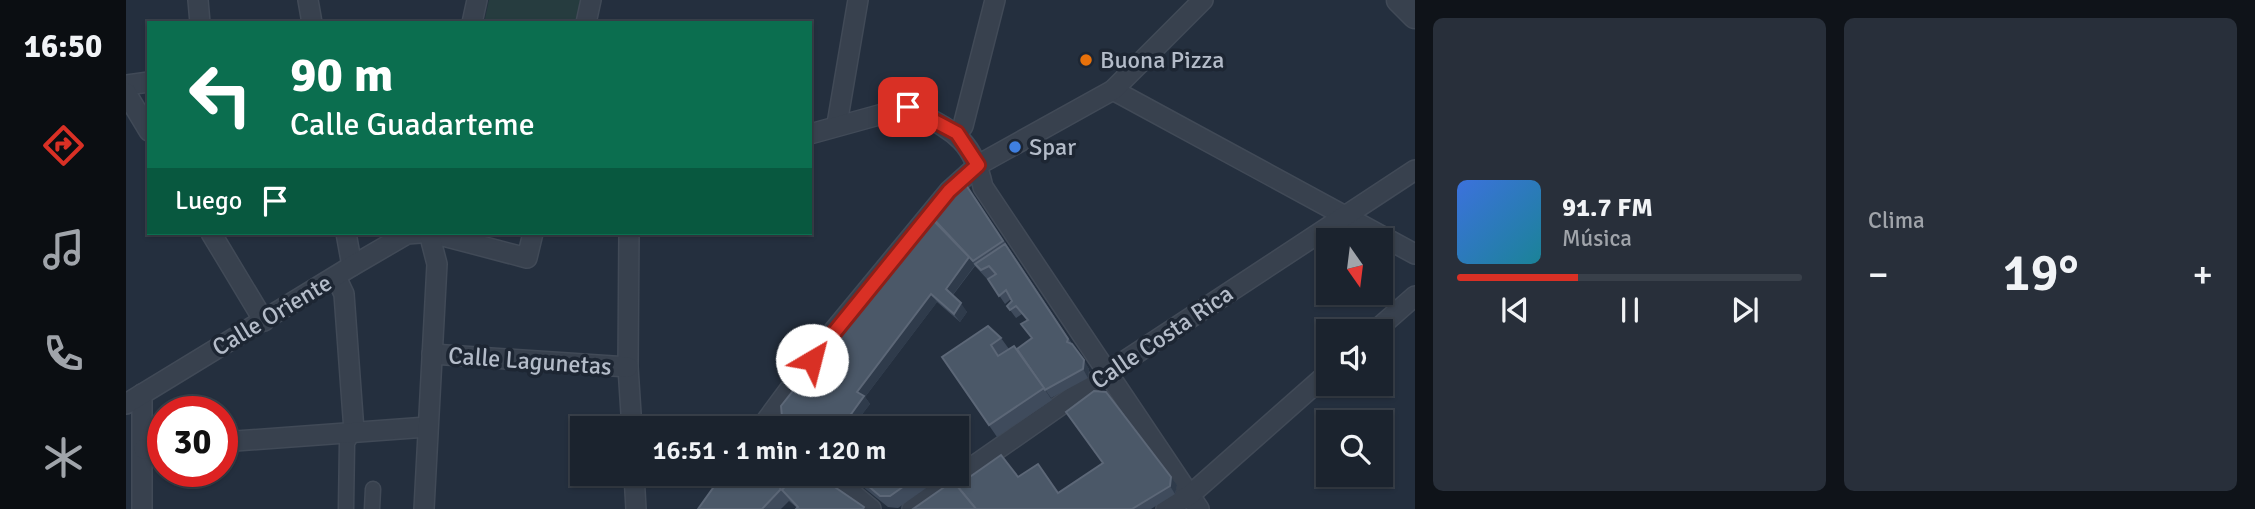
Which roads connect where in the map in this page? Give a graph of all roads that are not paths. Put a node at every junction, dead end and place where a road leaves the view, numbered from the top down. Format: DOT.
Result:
graph roads {
  1 [pos="198,0"];
  2 [pos="308,0"];
  3 [pos="477,0"];
  4 [pos="591,0"];
  5 [pos="858,0"];
  6 [pos="995,0"];
  7 [pos="1203,0"];
  8 [pos="1399,0"];
  9 [pos="1415,16"];
  10 [pos="200,21"];
  11 [pos="312,21"];
  12 [pos="472,21"];
  13 [pos="586,21"];
  14 [pos="147,82"];
  15 [pos="126,85"];
  16 [pos="1113,90"];
  17 [pos="126,93"];
  18 [pos="837,124"];
  19 [pos="147,128"];
  20 [pos="812,133"];
  21 [pos="957,133"];
  22 [pos="978,165"];
  23 [pos="1415,170"];
  24 [pos="1345,216"];
  25 [pos="212,235"];
  26 [pos="346,235"];
  27 [pos="405,235"];
  28 [pos="430,235"];
  29 [pos="438,235"];
  30 [pos="533,235"];
  31 [pos="629,235"];
  32 [pos="1415,254"];
  33 [pos="344,271"];
  34 [pos="1415,296"];
  35 [pos="1389,319"];
  36 [pos="264,321"];
  37 [pos="432,354"];
  38 [pos="628,367"];
  39 [pos="1108,372"];
  40 [pos="1316,385"];
  41 [pos="134,399"];
  42 [pos="631,416"];
  43 [pos="775,416"];
  44 [pos="427,426"];
  45 [pos="354,431"];
  46 [pos="147,433"];
  47 [pos="238,441"];
  48 [pos="147,481"];
  49 [pos="635,486"];
  50 [pos="843,486"];
  51 [pos="373,489"];
  52 [pos="1195,502"];
  53 [pos="142,509"];
  54 [pos="346,509"];
  55 [pos="372,509"];
  56 [pos="424,509"];
  57 [pos="636,509"];
  58 [pos="871,509"];
  59 [pos="912,509"];
  60 [pos="1166,509"];
  1 -- 10 [label="street"];
  2 -- 11 [label="street"];
  3 -- 12 [label="street"];
  4 -- 13 [label="street"];
  5 -- 18 [label="street"];
  6 -- 21 [label="street"];
  7 -- 16 [label="street"];
  8 -- 9 [label="street"];
  14 -- 15 [label="street"];
  16 -- 22 [label="street"];
  16 -- 24 [label="street"];
  17 -- 19 [label="street"];
  18 -- 20 [label="street"];
  18 -- 21 [label="street"];
  21 -- 22 [label="street"];
  22 -- 39 [label="street"];
  22 -- 43 [label="street"];
  23 -- 24 [label="street, Calle Costa Rica"];
  24 -- 32 [label="street"];
  24 -- 39 [label="street, Calle Costa Rica"];
  25 -- 36 [label="street"];
  26 -- 33 [label="street"];
  27 -- 33 [label="street, Calle Oriente"];
  28 -- 37 [label="street"];
  29 -- 30 [label="street"];
  31 -- 38 [label="street"];
  33 -- 36 [label="street, Calle Oriente"];
  33 -- 45 [label="street"];
  34 -- 35 [label="street"];
  36 -- 41 [label="street, Calle Oriente"];
  37 -- 38 [label="street, Calle Lagunetas"];
  37 -- 44 [label="street"];
  38 -- 42 [label="street"];
  39 -- 52 [label="street"];
  39 -- 59 [label="street, Calle Costa Rica"];
  40 -- 52 [label="street"];
  41 -- 46 [label="street"];
  44 -- 45 [label="street"];
  44 -- 56 [label="street"];
  45 -- 47 [label="street"];
  45 -- 54 [label="street"];
  48 -- 53 [label="street"];
  49 -- 57 [label="street"];
  50 -- 58 [label="street"];
  51 -- 55 [label="street"];
  52 -- 60 [label="street"];
}
